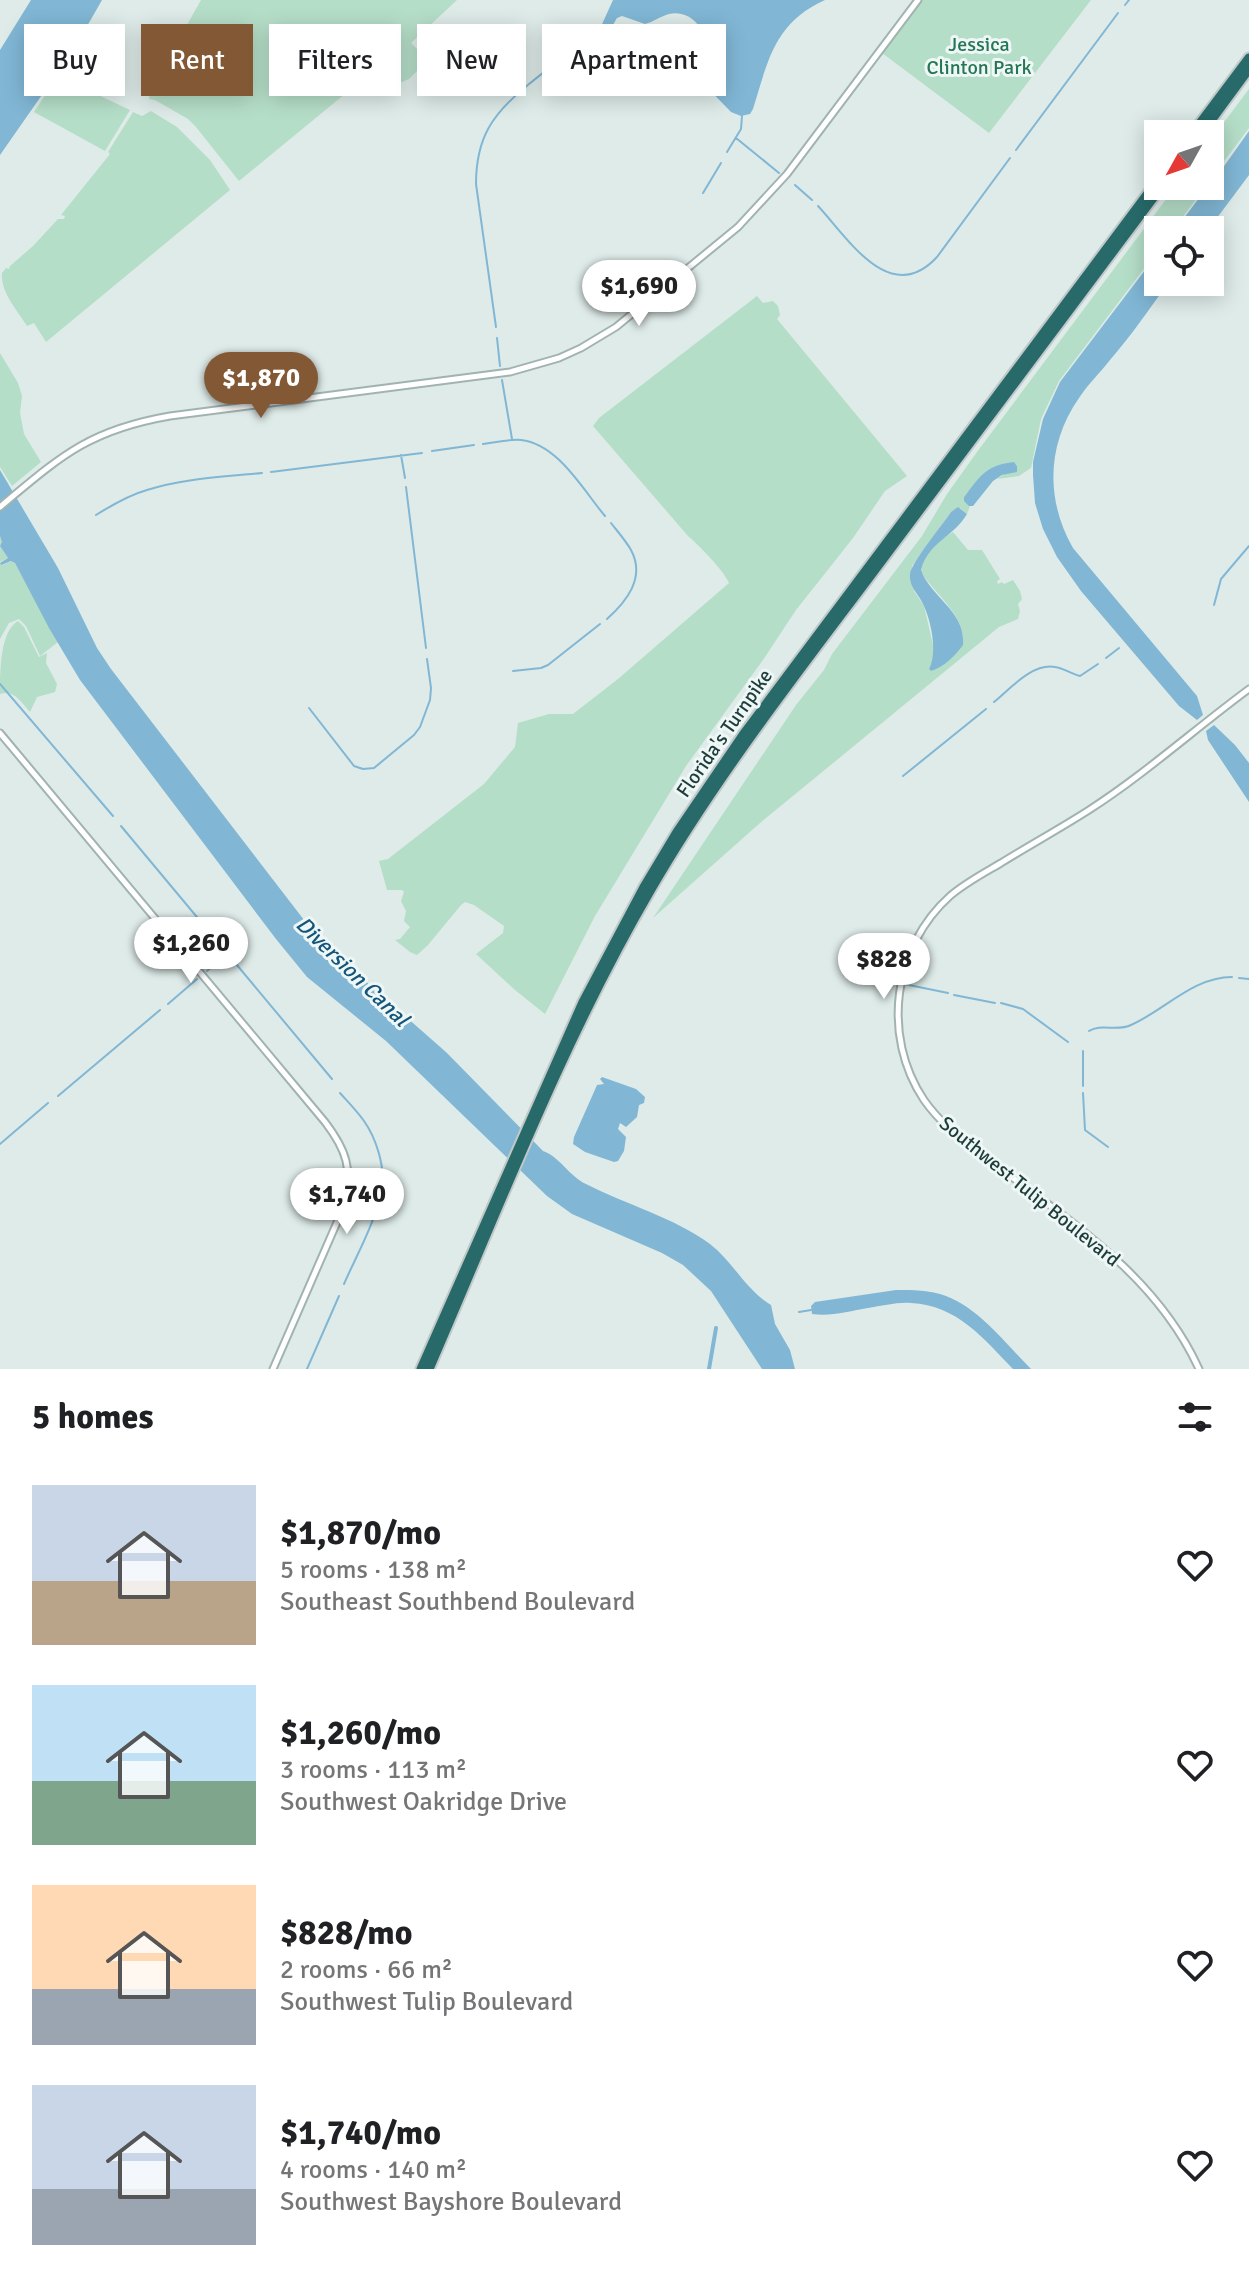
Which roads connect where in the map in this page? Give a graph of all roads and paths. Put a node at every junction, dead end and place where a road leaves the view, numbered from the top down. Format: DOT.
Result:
graph roads {
  1 [pos="918,0"];
  2 [pos="1249,58"];
  3 [pos="1249,69"];
  4 [pos="1202,120"];
  5 [pos="1211,120"];
  6 [pos="1144,199"];
  7 [pos="1152,200"];
  8 [pos="0,507"];
  9 [pos="1249,689"];
  10 [pos="0,733"];
  11 [pos="529,1129"];
  12 [pos="511,1171"];
  13 [pos="273,1369"];
  14 [pos="421,1369"];
  15 [pos="429,1369"];
  16 [pos="1199,1369"];
  1 -- 8 [label="street"];
  2 -- 4 [label="highway"];
  3 -- 5 [label="highway"];
  6 -- 11 [label="highway, Florida's Turnpike"];
  7 -- 11 [label="highway, Florida's Turnpike"];
  9 -- 16 [label="street, Southwest Tulip Boulevard"];
  10 -- 13 [label="street"];
  11 -- 12 [label="highway, Florida's Turnpike"];
  12 -- 14 [label="highway, Florida's Turnpike"];
  12 -- 15 [label="highway, Florida's Turnpike"];
}
